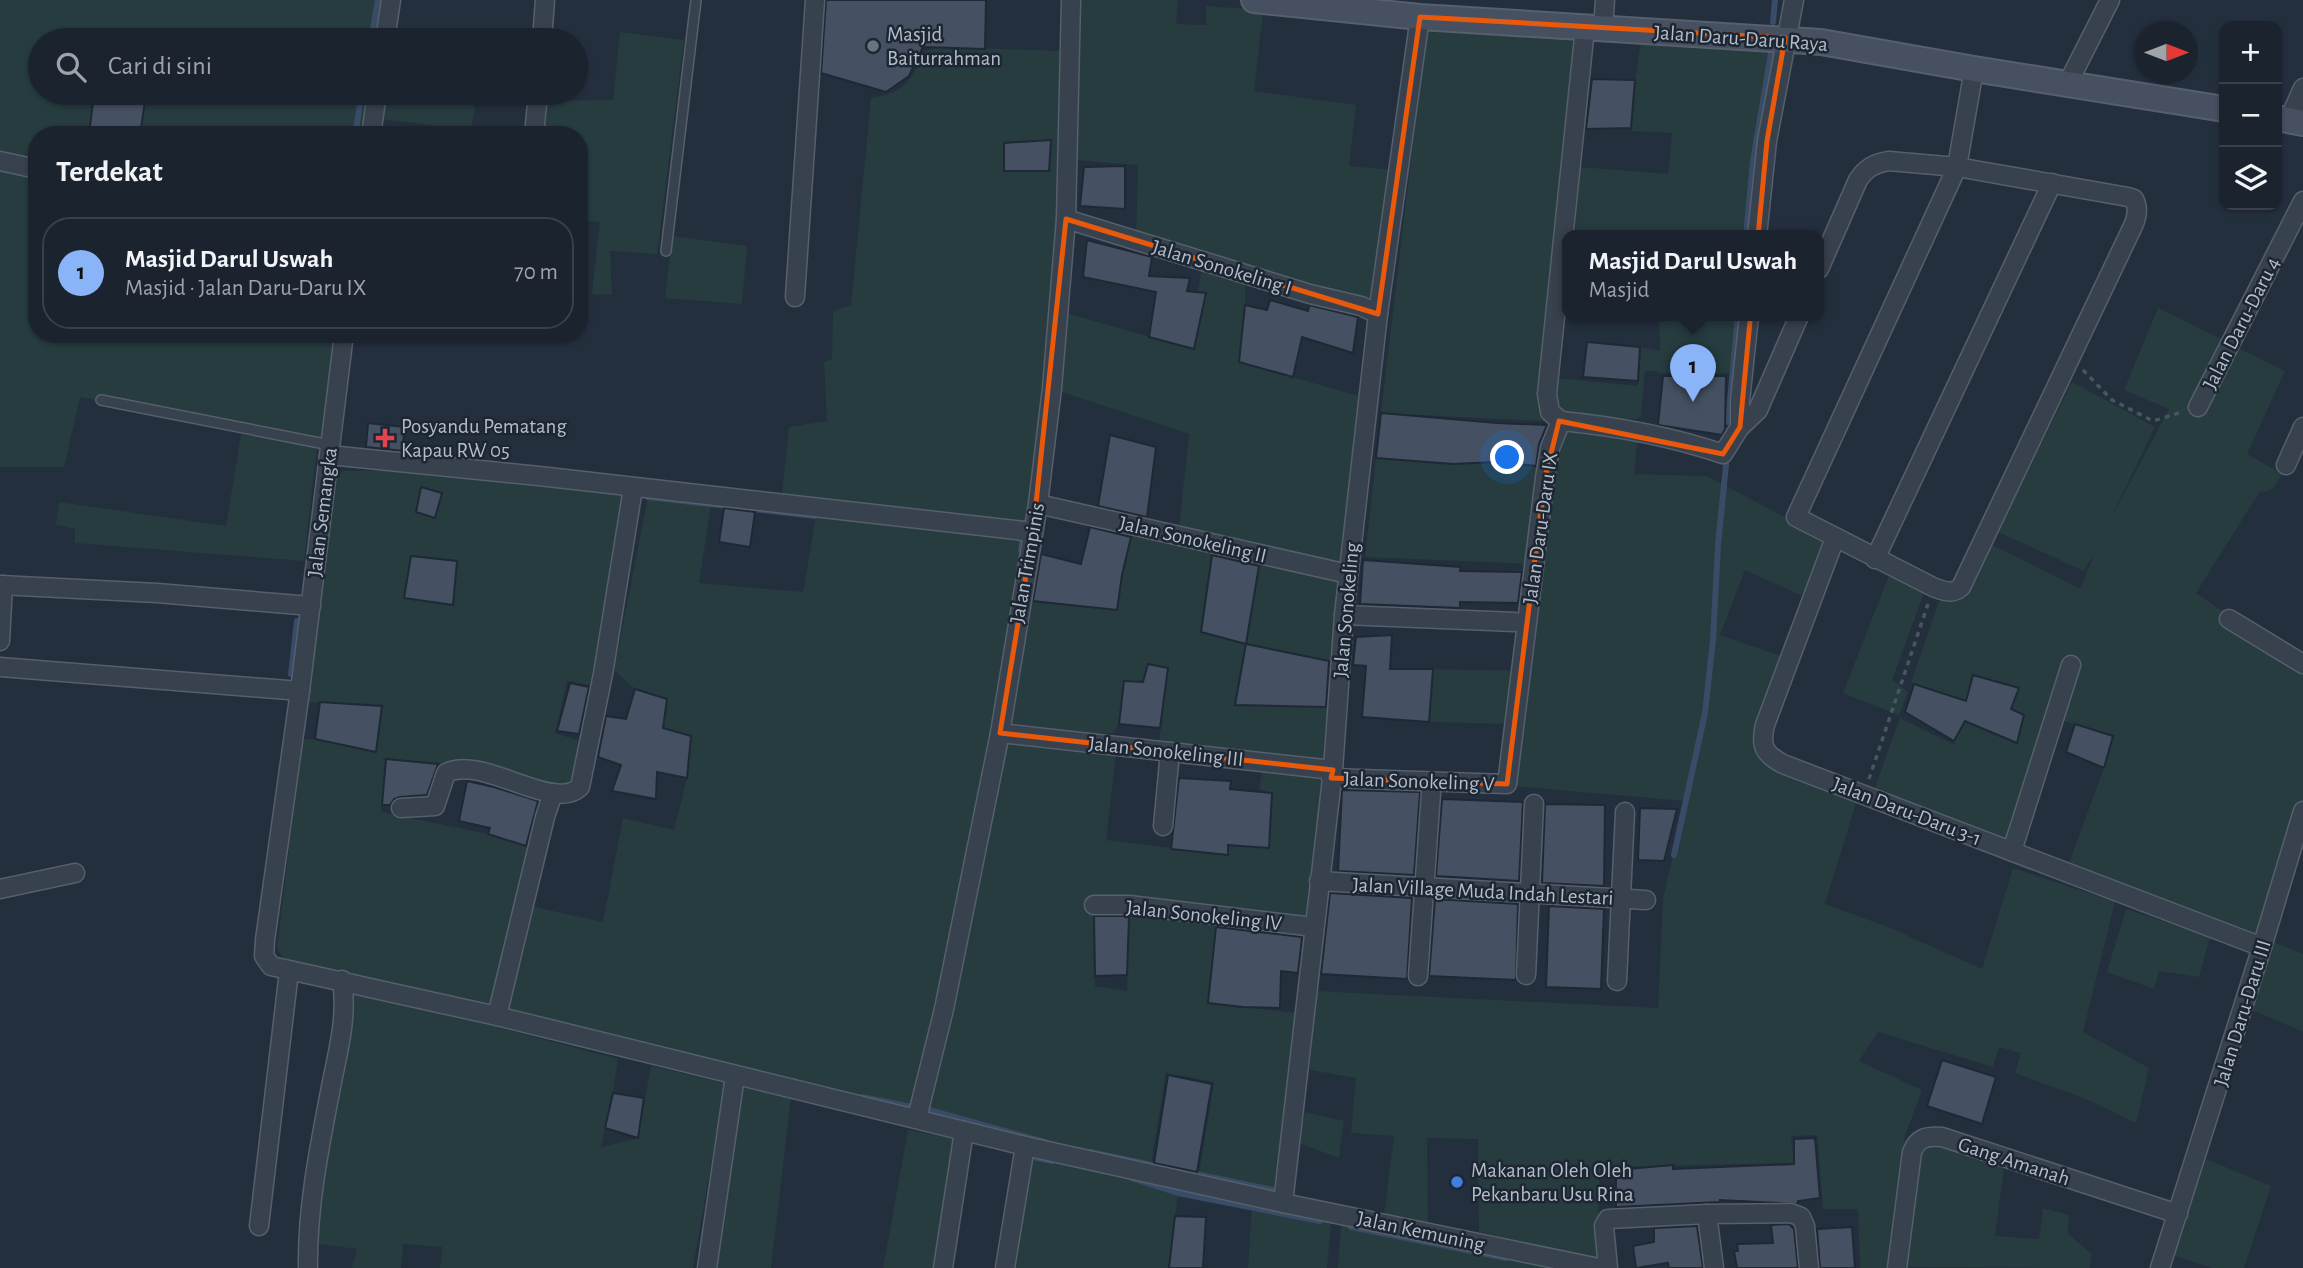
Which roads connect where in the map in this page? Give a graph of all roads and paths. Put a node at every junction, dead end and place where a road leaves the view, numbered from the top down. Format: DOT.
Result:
graph roads {
  1 [pos="391,0"];
  2 [pos="544,0"];
  3 [pos="696,0"];
  4 [pos="815,0"];
  5 [pos="1071,0"];
  6 [pos="1254,0"];
  7 [pos="1605,0"];
  8 [pos="1794,0"];
  9 [pos="2110,0"];
  10 [pos="1420,17"];
  11 [pos="387,28"];
  12 [pos="543,28"];
  13 [pos="1594,28"];
  14 [pos="1785,38"];
  15 [pos="1974,69"];
  16 [pos="2068,83"];
  17 [pos="2303,88"];
  18 [pos="375,105"];
  19 [pos="537,105"];
  20 [pos="2219,108"];
  21 [pos="2290,120"];
  22 [pos="372,126"];
  23 [pos="535,126"];
  24 [pos="0,161"];
  25 [pos="28,167"];
  26 [pos="1957,167"];
  27 [pos="2052,183"];
  28 [pos="2303,201"];
  29 [pos="1066,219"];
  30 [pos="1568,230"];
  31 [pos="1758,230"];
  32 [pos="666,251"];
  33 [pos="1824,258"];
  34 [pos="1562,277"];
  35 [pos="795,297"];
  36 [pos="1378,314"];
  37 [pos="1748,321"];
  38 [pos="1797,321"];
  39 [pos="343,343"];
  40 [pos="2070,357"];
  41 [pos="101,400"];
  42 [pos="2198,407"];
  43 [pos="1561,421"];
  44 [pos="1740,427"];
  45 [pos="2303,427"];
  46 [pos="330,450"];
  47 [pos="2286,465"];
  48 [pos="633,488"];
  49 [pos="1038,504"];
  50 [pos="1033,532"];
  51 [pos="1835,538"];
  52 [pos="1875,559"];
  53 [pos="1348,574"];
  54 [pos="2,585"];
  55 [pos="1933,587"];
  56 [pos="311,606"];
  57 [pos="1344,615"];
  58 [pos="2229,620"];
  59 [pos="1514,622"];
  60 [pos="0,641"];
  61 [pos="2303,664"];
  62 [pos="2071,665"];
  63 [pos="0,667"];
  64 [pos="300,691"];
  65 [pos="1000,733"];
  66 [pos="1170,752"];
  67 [pos="1332,774"];
  68 [pos="1507,785"];
  69 [pos="553,793"];
  70 [pos="1430,793"];
  71 [pos="1864,794"];
  72 [pos="1534,804"];
  73 [pos="401,808"];
  74 [pos="2303,811"];
  75 [pos="1625,812"];
  76 [pos="1163,826"];
  77 [pos="2012,851"];
  78 [pos="75,873"];
  79 [pos="1319,881"];
  80 [pos="0,889"];
  81 [pos="1424,889"];
  82 [pos="1529,894"];
  83 [pos="1621,898"];
  84 [pos="1646,900"];
  85 [pos="1094,905"];
  86 [pos="1314,927"];
  87 [pos="2262,947"];
  88 [pos="289,971"];
  89 [pos="1526,975"];
  90 [pos="1418,976"];
  91 [pos="342,980"];
  92 [pos="1618,981"];
  93 [pos="497,1016"];
  94 [pos="735,1076"];
  95 [pos="916,1118"];
  96 [pos="964,1131"];
  97 [pos="1025,1146"];
  98 [pos="1283,1203"];
  99 [pos="1707,1213"];
  100 [pos="2179,1214"];
  101 [pos="259,1226"];
  102 [pos="308,1268"];
  103 [pos="707,1268"];
  104 [pos="943,1268"];
  105 [pos="1005,1268"];
  106 [pos="1600,1268"];
  107 [pos="1608,1268"];
  108 [pos="1714,1268"];
  109 [pos="1809,1268"];
  110 [pos="1897,1268"];
  111 [pos="2160,1268"];
  1 -- 11 [label="street"];
  2 -- 12 [label="street"];
  3 -- 32 [label="lane"];
  4 -- 35 [label="street"];
  5 -- 29 [label="street, Jalan Trimpinis"];
  6 -- 10 [label="main road, Jalan Daru-Daru Raya"];
  7 -- 13 [label="street"];
  8 -- 14 [label="street"];
  9 -- 16 [label="street"];
  10 -- 13 [label="main road, Jalan Daru-Daru Raya"];
  10 -- 36 [label="street, Jalan Sonokeling"];
  13 -- 14 [label="main road, Jalan Daru-Daru Raya"];
  13 -- 30 [label="street"];
  14 -- 15 [label="main road, Jalan Daru-Daru Raya"];
  14 -- 31 [label="street"];
  15 -- 16 [label="main road, Jalan Daru-Daru Raya"];
  15 -- 26 [label="street"];
  16 -- 20 [label="main road, Jalan Daru-Daru Raya"];
  17 -- 21 [label="street"];
  18 -- 22 [label="street"];
  19 -- 23 [label="street"];
  24 -- 25 [label="street"];
  26 -- 27 [label="street"];
  26 -- 33 [label="street"];
  26 -- 51 [label="street"];
  27 -- 40 [label="street"];
  27 -- 52 [label="street"];
  28 -- 42 [label="street, Jalan Daru-Daru 4"];
  29 -- 36 [label="street, Jalan Sonokeling I"];
  29 -- 49 [label="street, Jalan Trimpinis"];
  34 -- 43 [label="street"];
  36 -- 53 [label="street, Jalan Sonokeling"];
  37 -- 44 [label="street"];
  38 -- 44 [label="street"];
  39 -- 46 [label="street, Jalan Semangka"];
  40 -- 42 [label="path"];
  40 -- 55 [label="street"];
  41 -- 46 [label="lane"];
  43 -- 44 [label="street"];
  43 -- 68 [label="street, Jalan Daru-Daru IX"];
  45 -- 47 [label="street"];
  46 -- 48 [label="street"];
  46 -- 56 [label="street, Jalan Semangka"];
  48 -- 50 [label="street"];
  48 -- 69 [label="street"];
  49 -- 50 [label="street, Jalan Trimpinis"];
  49 -- 53 [label="street, Jalan Sonokeling II"];
  50 -- 65 [label="street, Jalan Trimpinis"];
  51 -- 52 [label="street"];
  51 -- 71 [label="street, Jalan Daru-Daru 3-1"];
  52 -- 55 [label="street"];
  53 -- 57 [label="street, Jalan Sonokeling"];
  54 -- 56 [label="street"];
  54 -- 60 [label="street"];
  55 -- 71 [label="path"];
  56 -- 64 [label="street, Jalan Semangka"];
  57 -- 59 [label="street"];
  57 -- 67 [label="street, Jalan Sonokeling"];
  58 -- 61 [label="street"];
  62 -- 77 [label="street"];
  63 -- 64 [label="street"];
  64 -- 88 [label="street, Jalan Semangka"];
  65 -- 66 [label="street, Jalan Sonokeling III"];
  65 -- 95 [label="street, Jalan Trimpinis"];
  66 -- 67 [label="street, Jalan Sonokeling III"];
  66 -- 76 [label="street"];
  67 -- 68 [label="street, Jalan Sonokeling V"];
  67 -- 79 [label="street, Jalan Sonokeling"];
  69 -- 73 [label="street"];
  69 -- 93 [label="street"];
  70 -- 81 [label="street"];
  71 -- 77 [label="street, Jalan Daru-Daru 3-1"];
  72 -- 82 [label="street"];
  74 -- 87 [label="street, Jalan Daru-Daru III"];
  75 -- 83 [label="street"];
  77 -- 87 [label="street, Jalan Daru-Daru 3-1"];
  78 -- 80 [label="street"];
  79 -- 81 [label="street, Jalan Village Muda Indah Lestari"];
  79 -- 86 [label="street, Jalan Sonokeling"];
  81 -- 82 [label="street, Jalan Village Muda Indah Lestari"];
  81 -- 90 [label="street"];
  82 -- 83 [label="street, Jalan Village Muda Indah Lestari"];
  82 -- 89 [label="street"];
  83 -- 84 [label="street, Jalan Village Muda Indah Lestari"];
  83 -- 92 [label="street"];
  85 -- 86 [label="street, Jalan Sonokeling IV"];
  86 -- 98 [label="street, Jalan Sonokeling"];
  87 -- 100 [label="street, Jalan Daru-Daru III"];
  88 -- 91 [label="street, Jalan Kemuning"];
  88 -- 101 [label="street"];
  91 -- 93 [label="street, Jalan Kemuning"];
  91 -- 102 [label="street"];
  93 -- 94 [label="street, Jalan Kemuning"];
  94 -- 95 [label="street, Jalan Kemuning"];
  94 -- 103 [label="street"];
  95 -- 96 [label="street, Jalan Kemuning"];
  96 -- 97 [label="street, Jalan Kemuning"];
  96 -- 104 [label="street"];
  97 -- 98 [label="street, Jalan Kemuning"];
  97 -- 105 [label="street"];
  98 -- 106 [label="street, Jalan Kemuning"];
  99 -- 107 [label="street"];
  99 -- 108 [label="street"];
  99 -- 109 [label="street"];
  100 -- 110 [label="street, Gang Amanah"];
  100 -- 111 [label="street"];
}
